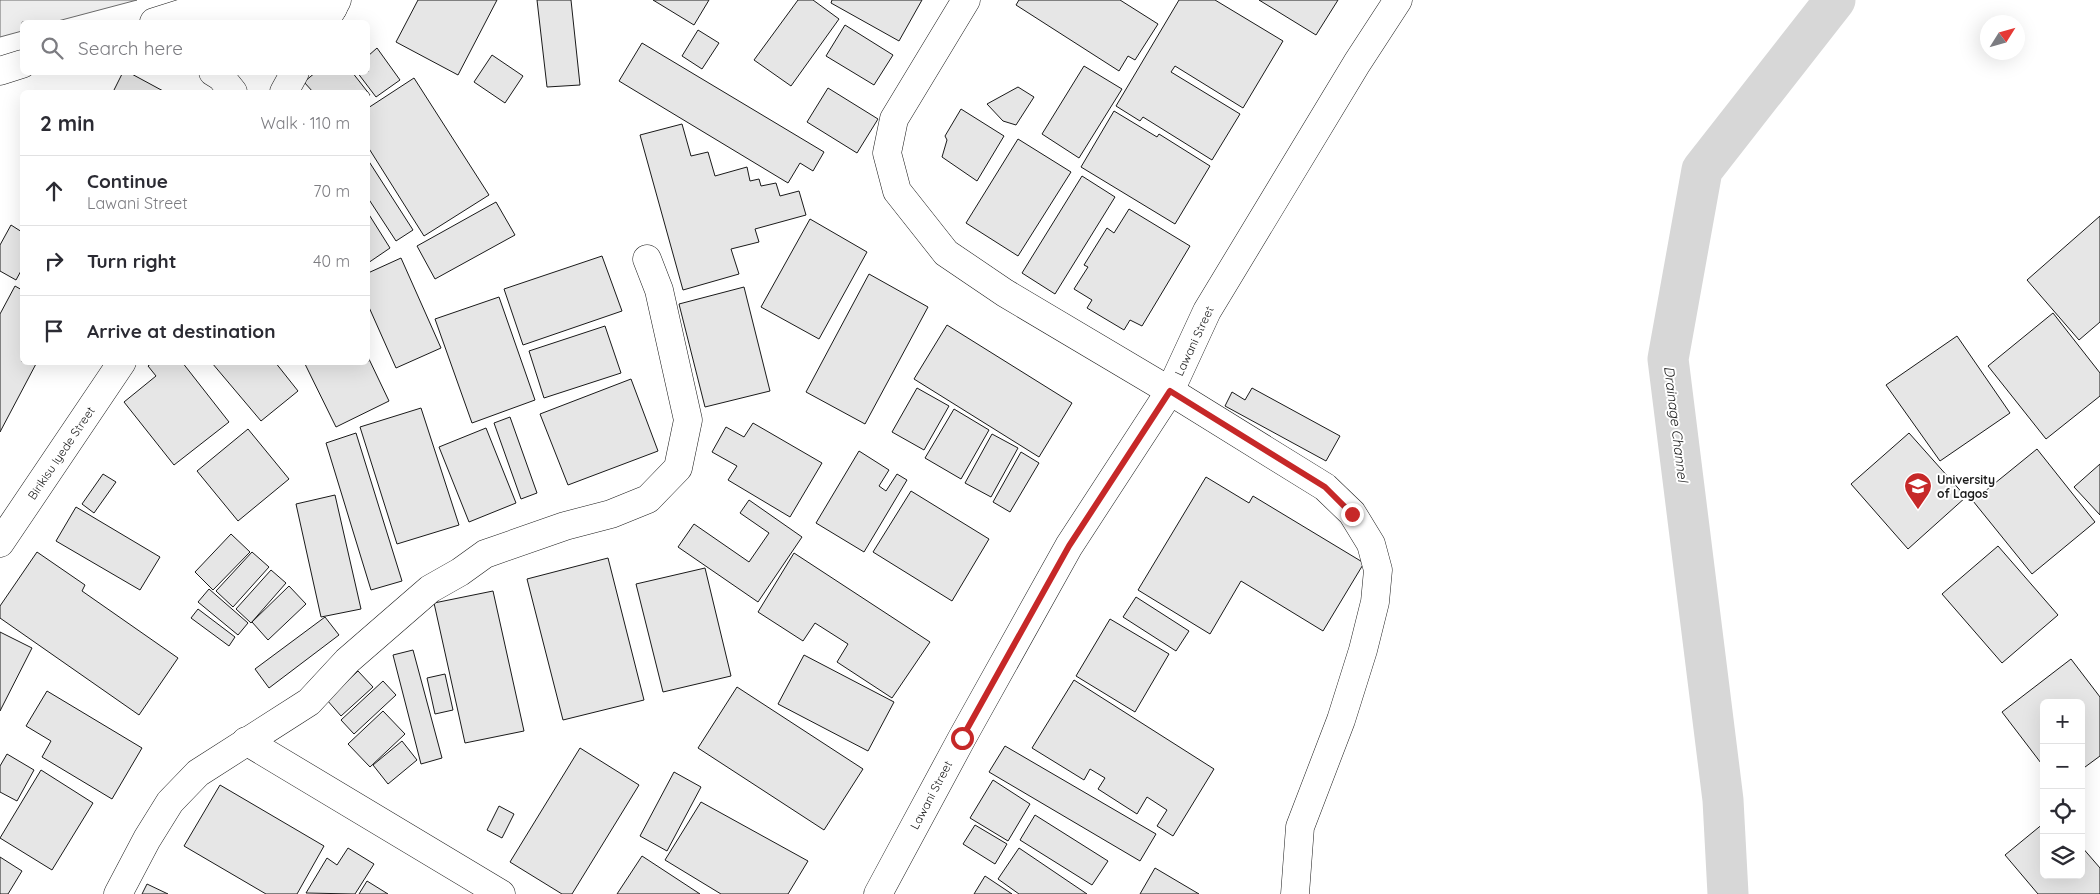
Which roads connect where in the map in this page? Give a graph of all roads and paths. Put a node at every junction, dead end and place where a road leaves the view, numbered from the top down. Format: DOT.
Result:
graph roads {
  1 [pos="966,0"];
  2 [pos="1398,0"];
  3 [pos="195,6"];
  4 [pos="332,10"];
  5 [pos="159,20"];
  6 [pos="20,65"];
  7 [pos="0,71"];
  8 [pos="217,75"];
  9 [pos="293,75"];
  10 [pos="231,90"];
  11 [pos="285,90"];
  12 [pos="648,259"];
  13 [pos="120,365"];
  14 [pos="1170,391"];
  15 [pos="0,543"];
  16 [pos="246,741"];
  17 [pos="118,894"];
  18 [pos="501,894"];
  19 [pos="878,894"];
  20 [pos="1295,894"];
  1 -- 14 [label="street"];
  2 -- 14 [label="street, Lawani Street"];
  3 -- 4 [label="street"];
  3 -- 5 [label="street"];
  6 -- 7 [label="street"];
  8 -- 10 [label="street"];
  9 -- 11 [label="street"];
  12 -- 16 [label="street"];
  13 -- 15 [label="street, Birikisu Iyede Street"];
  14 -- 19 [label="street, Lawani Street"];
  14 -- 20 [label="street"];
  16 -- 17 [label="street"];
  16 -- 18 [label="street"];
}
